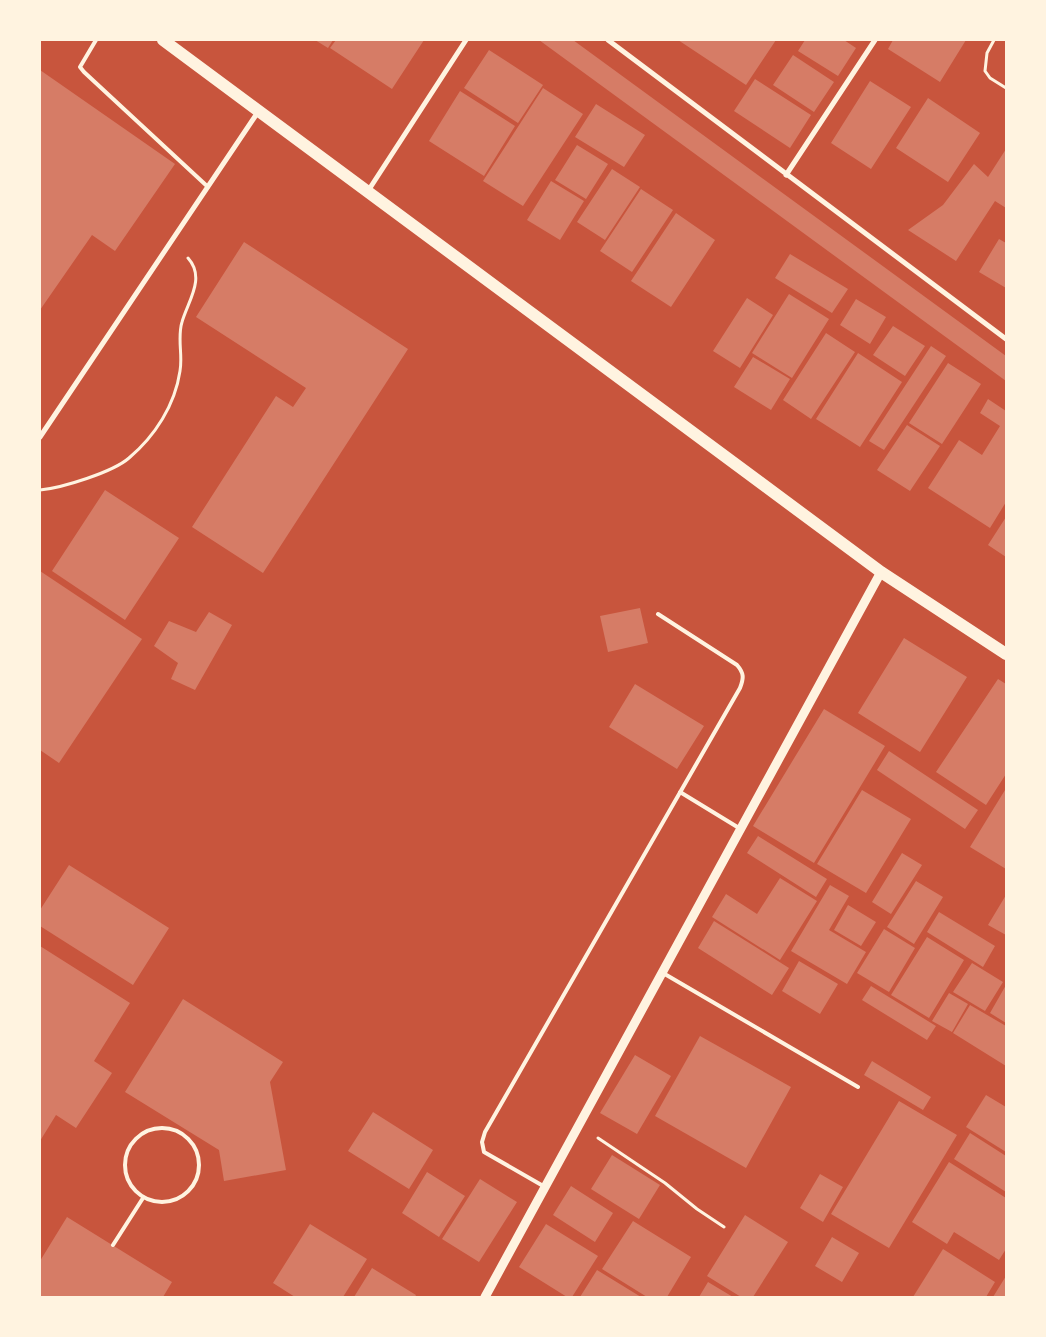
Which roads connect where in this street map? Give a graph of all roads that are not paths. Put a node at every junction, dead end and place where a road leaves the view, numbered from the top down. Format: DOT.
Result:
graph roads {
  1 [pos="96,40"];
  2 [pos="163,40"];
  3 [pos="466,40"];
  4 [pos="608,40"];
  5 [pos="875,40"];
  6 [pos="258,111"];
  7 [pos="786,175"];
  8 [pos="208,187"];
  9 [pos="368,192"];
  10 [pos="1006,339"];
  11 [pos="40,438"];
  12 [pos="882,572"];
  13 [pos="658,614"];
  14 [pos="1006,654"];
  15 [pos="680,792"];
  16 [pos="741,830"];
  17 [pos="662,973"];
  18 [pos="858,1087"];
  19 [pos="545,1187"];
  20 [pos="143,1198"];
  21 [pos="113,1246"];
  22 [pos="485,1297"];
  1 -- 8 [label="lane"];
  2 -- 6 [label="main road"];
  3 -- 9 [label="street"];
  4 -- 7 [label="street"];
  5 -- 7 [label="street"];
  6 -- 8 [label="street"];
  6 -- 9 [label="main road"];
  7 -- 10 [label="street"];
  8 -- 11 [label="street"];
  9 -- 12 [label="main road"];
  12 -- 14 [label="main road"];
  12 -- 16 [label="street"];
  13 -- 15 [label="lane"];
  15 -- 16 [label="lane"];
  15 -- 19 [label="lane"];
  16 -- 17 [label="street"];
  17 -- 18 [label="lane"];
  17 -- 19 [label="street"];
  19 -- 22 [label="street"];
  20 -- 20 [label="lane"];
  20 -- 21 [label="lane"];
}
